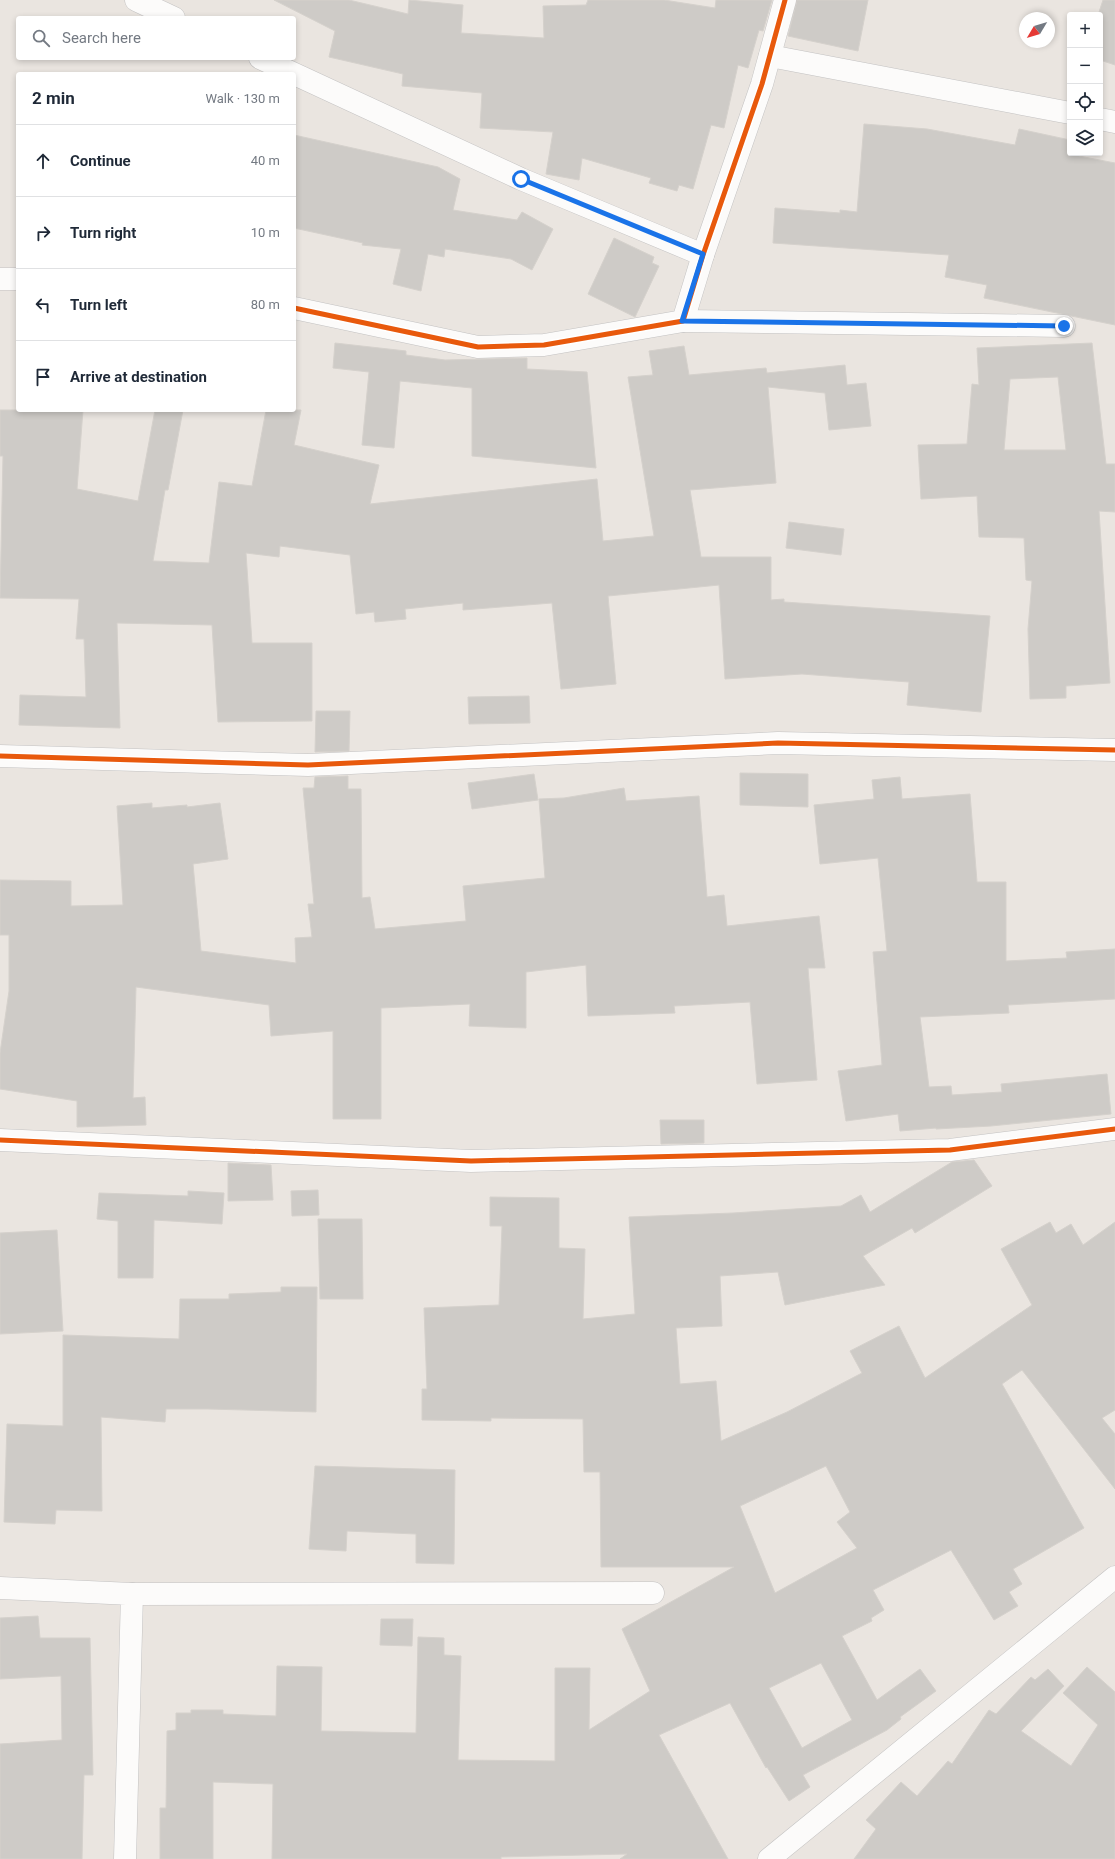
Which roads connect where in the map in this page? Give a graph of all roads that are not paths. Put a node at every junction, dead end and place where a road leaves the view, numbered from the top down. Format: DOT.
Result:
graph roads {
  1 [pos="136,0"];
  2 [pos="784,0"];
  3 [pos="170,16"];
  4 [pos="770,56"];
  5 [pos="264,60"];
  6 [pos="290,72"];
  7 [pos="296,75"];
  8 [pos="1067,112"];
  9 [pos="1103,120"];
  10 [pos="1115,122"];
  11 [pos="703,254"];
  12 [pos="16,278"];
  13 [pos="0,279"];
  14 [pos="296,308"];
  15 [pos="682,321"];
  16 [pos="1064,326"];
  17 [pos="1115,750"];
  18 [pos="0,756"];
  19 [pos="1115,1129"];
  20 [pos="0,1140"];
  21 [pos="1115,1577"];
  22 [pos="0,1588"];
  23 [pos="653,1593"];
  24 [pos="132,1594"];
  25 [pos="125,1859"];
  26 [pos="769,1859"];
  1 -- 3 [label="street"];
  2 -- 4 [label="street"];
  4 -- 8 [label="street"];
  4 -- 11 [label="street"];
  5 -- 6 [label="street"];
  7 -- 11 [label="street"];
  9 -- 10 [label="street"];
  11 -- 15 [label="street"];
  12 -- 13 [label="street"];
  14 -- 15 [label="street"];
  15 -- 16 [label="street"];
  17 -- 18 [label="street"];
  19 -- 20 [label="street"];
  21 -- 26 [label="street"];
  22 -- 24 [label="street"];
  23 -- 24 [label="street"];
  24 -- 25 [label="street"];
}
